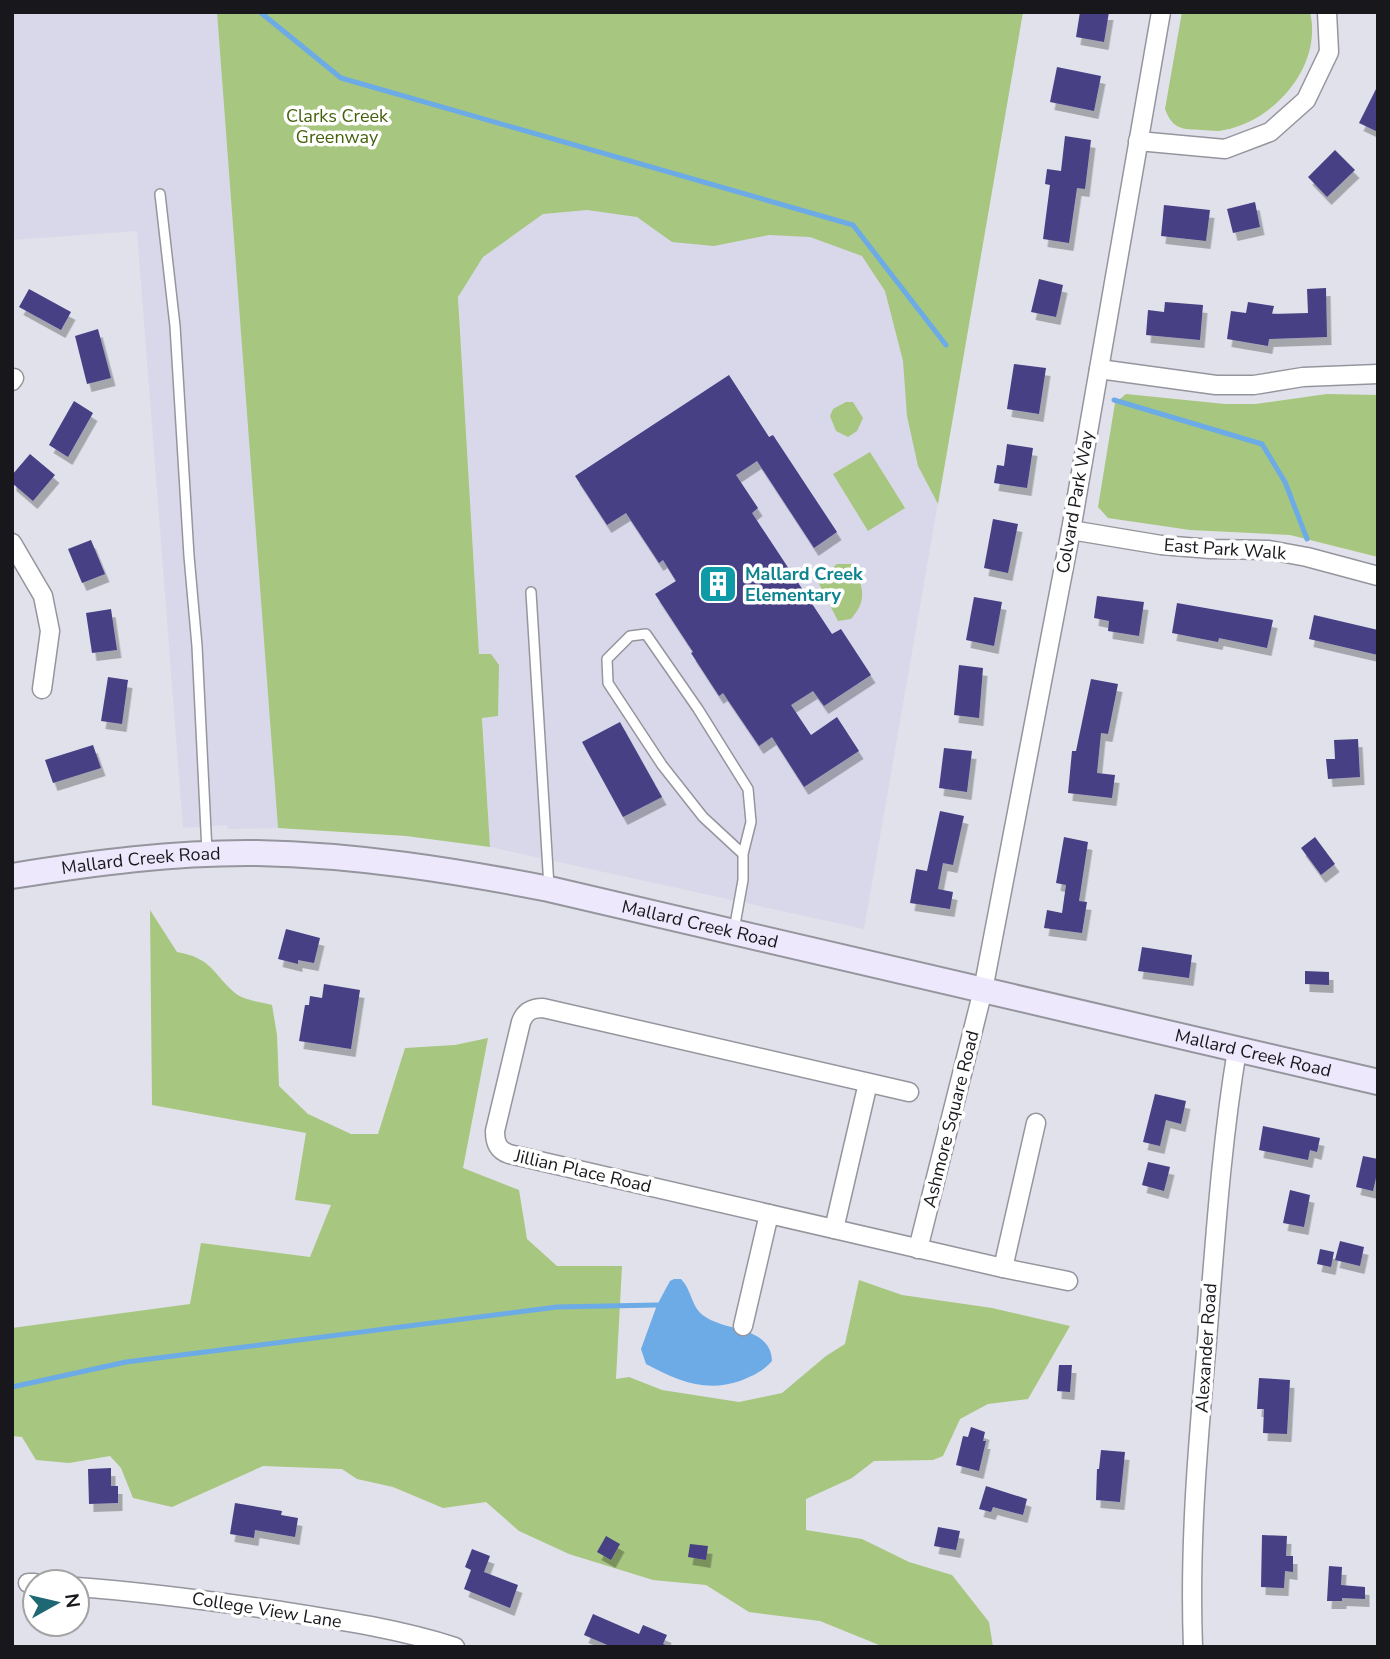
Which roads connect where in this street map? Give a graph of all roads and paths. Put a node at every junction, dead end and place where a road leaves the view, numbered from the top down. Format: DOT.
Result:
graph roads {
  1 [pos="1161,12"];
  2 [pos="1327,12"];
  3 [pos="1138,141"];
  4 [pos="160,194"];
  5 [pos="1099,369"];
  6 [pos="1378,374"];
  7 [pos="1071,530"];
  8 [pos="12,543"];
  9 [pos="1378,576"];
  10 [pos="531,592"];
  11 [pos="42,689"];
  12 [pos="743,853"];
  13 [pos="208,854"];
  14 [pos="12,876"];
  15 [pos="549,889"];
  16 [pos="734,932"];
  17 [pos="983,990"];
  18 [pos="1237,1050"];
  19 [pos="1378,1082"];
  20 [pos="868,1083"];
  21 [pos="909,1092"];
  22 [pos="1037,1122"];
  23 [pos="769,1214"];
  24 [pos="834,1229"];
  25 [pos="918,1249"];
  26 [pos="1003,1268"];
  27 [pos="1068,1280"];
  28 [pos="743,1326"];
  29 [pos="91,1588"];
  30 [pos="455,1647"];
  31 [pos="1193,1647"];
  1 -- 3 [label="street, Colvard Park Way"];
  2 -- 3 [label="street"];
  3 -- 5 [label="street, Colvard Park Way"];
  4 -- 13 [label="lane"];
  5 -- 6 [label="street"];
  5 -- 7 [label="street, Colvard Park Way"];
  7 -- 9 [label="street, East Park Walk"];
  7 -- 17 [label="street, Colvard Park Way"];
  8 -- 11 [label="street"];
  10 -- 15 [label="lane"];
  12 -- 12 [label="lane"];
  12 -- 16 [label="lane"];
  13 -- 14 [label="main road, Mallard Creek Road"];
  13 -- 15 [label="main road, Mallard Creek Road"];
  15 -- 16 [label="main road, Mallard Creek Road"];
  16 -- 17 [label="main road, Mallard Creek Road"];
  17 -- 18 [label="main road, Mallard Creek Road"];
  17 -- 25 [label="street, Ashmore Square Road"];
  18 -- 19 [label="main road, Mallard Creek Road"];
  18 -- 31 [label="street, Alexander Road"];
  20 -- 21 [label="street, Jillian Place Road"];
  20 -- 23 [label="street, Jillian Place Road"];
  20 -- 24 [label="street"];
  22 -- 26 [label="street"];
  23 -- 24 [label="street, Jillian Place Road"];
  23 -- 28 [label="street"];
  24 -- 25 [label="street, Jillian Place Road"];
  25 -- 26 [label="street, Jillian Place Road"];
  26 -- 27 [label="street, Jillian Place Road"];
  29 -- 30 [label="street, College View Lane"];
}
